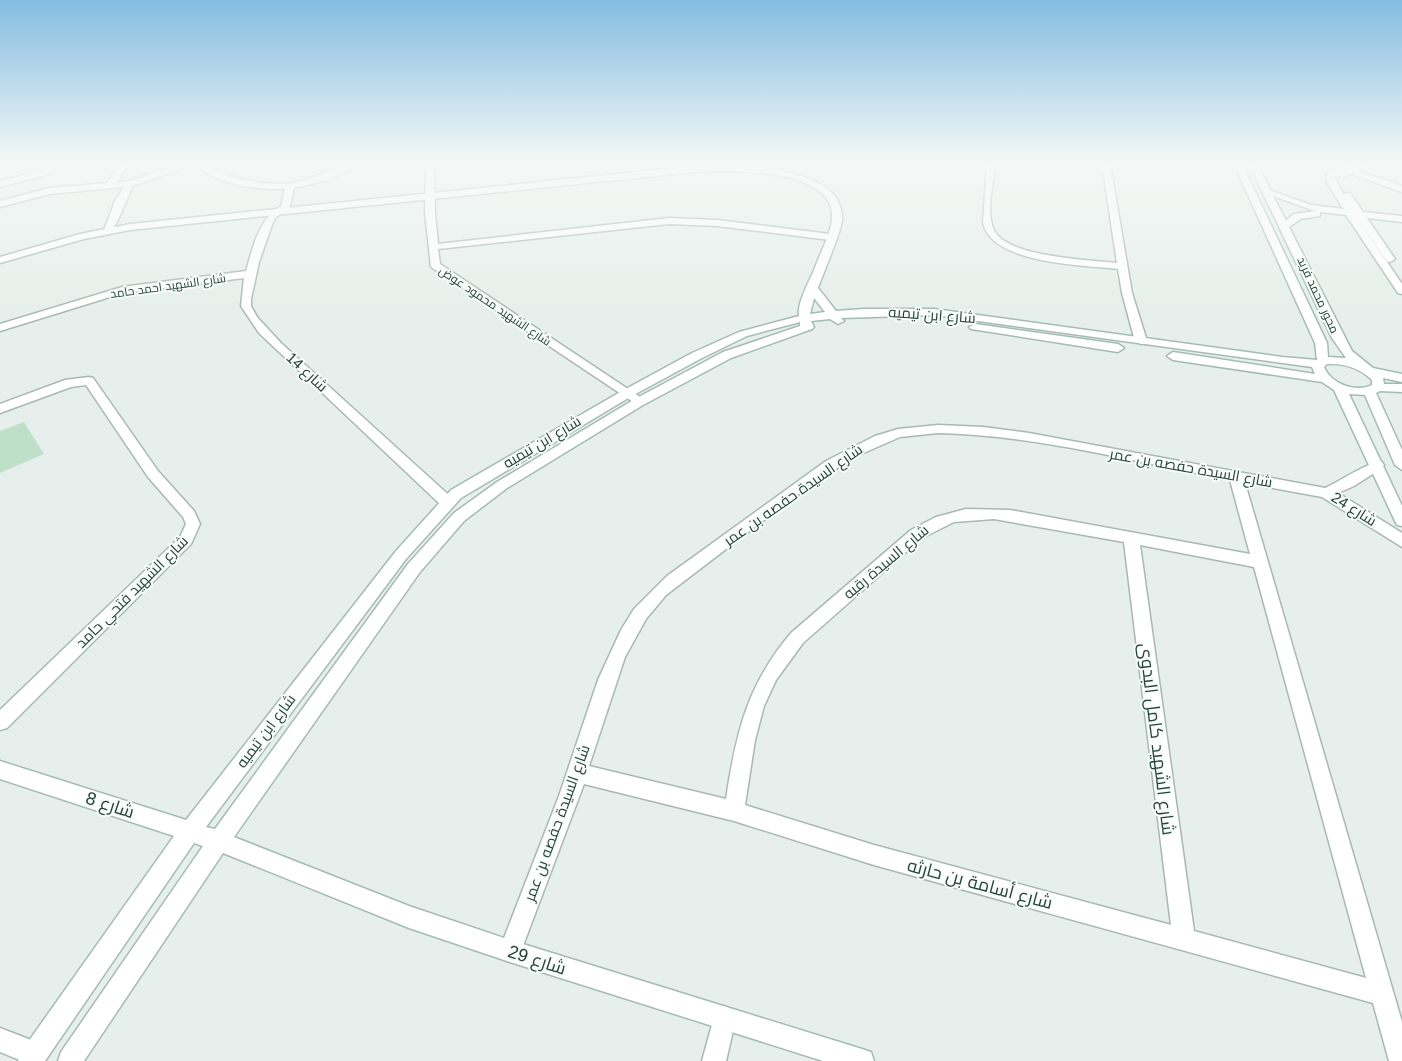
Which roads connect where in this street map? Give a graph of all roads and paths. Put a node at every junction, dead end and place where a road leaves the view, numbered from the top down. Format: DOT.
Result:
graph roads {
  1 [pos="115,214"];
  2 [pos="262,214"];
  3 [pos="275,214"];
  4 [pos="431,214"];
  5 [pos="837,214"];
  6 [pos="988,214"];
  7 [pos="1115,214"];
  8 [pos="1261,214"];
  9 [pos="1279,214"];
  10 [pos="1341,214"];
  11 [pos="1361,214"];
  12 [pos="1349,215"];
  13 [pos="1363,216"];
  14 [pos="1402,221"];
  15 [pos="1285,226"];
  16 [pos="109,230"];
  17 [pos="830,237"];
  18 [pos="433,247"];
  19 [pos="0,260"];
  20 [pos="1124,267"];
  21 [pos="251,274"];
  22 [pos="1402,276"];
  23 [pos="811,287"];
  24 [pos="1402,291"];
  25 [pos="837,318"];
  26 [pos="805,323"];
  27 [pos="0,328"];
  28 [pos="1141,341"];
  29 [pos="1321,363"];
  30 [pos="1366,369"];
  31 [pos="1402,378"];
  32 [pos="1325,379"];
  33 [pos="1339,387"];
  34 [pos="1402,388"];
  35 [pos="1374,389"];
  36 [pos="626,394"];
  37 [pos="639,402"];
  38 [pos="0,409"];
  39 [pos="1397,445"];
  40 [pos="1376,465"];
  41 [pos="1402,465"];
  42 [pos="1236,477"];
  43 [pos="467,488"];
  44 [pos="1326,492"];
  45 [pos="484,498"];
  46 [pos="444,505"];
  47 [pos="459,517"];
  48 [pos="1402,521"];
  49 [pos="1131,538"];
  50 [pos="1402,541"];
  51 [pos="1260,562"];
  52 [pos="0,722"];
  53 [pos="0,770"];
  54 [pos="578,773"];
  55 [pos="734,811"];
  56 [pos="190,831"];
  57 [pos="219,841"];
  58 [pos="1184,940"];
  59 [pos="510,952"];
  60 [pos="1382,994"];
  61 [pos="724,1018"];
  62 [pos="0,1040"];
  63 [pos="33,1058"];
  64 [pos="70,1061"];
  65 [pos="714,1061"];
  66 [pos="862,1061"];
  67 [pos="1401,1061"];
  1 -- 16 [label="street"];
  2 -- 16 [label="street"];
  3 -- 21 [label="street, شارع 14"];
  4 -- 18 [label="street, شارع الشهيد محمود عوض"];
  5 -- 17 [label="street"];
  6 -- 20 [label="street"];
  7 -- 20 [label="street"];
  8 -- 29 [label="street, محور محمد فريد"];
  9 -- 15 [label="street, محور محمد فريد"];
  10 -- 12 [label="street"];
  11 -- 13 [label="street"];
  12 -- 13 [label="street"];
  12 -- 15 [label="street"];
  12 -- 24 [label="street"];
  13 -- 14 [label="street"];
  13 -- 22 [label="street"];
  15 -- 30 [label="street, محور محمد فريد"];
  16 -- 19 [label="street"];
  17 -- 18 [label="street"];
  17 -- 23 [label="street"];
  18 -- 36 [label="street, شارع الشهيد محمود عوض"];
  20 -- 28 [label="street"];
  21 -- 27 [label="street, شارع الشهيد احمد حامد"];
  21 -- 46 [label="street, شارع 14"];
  23 -- 25 [label="street"];
  23 -- 26 [label="street"];
  25 -- 26 [label="street, شارع ابن تيميه"];
  25 -- 28 [label="street, شارع ابن تيميه"];
  25 -- 32 [label="street, شارع ابن تيميه"];
  26 -- 36 [label="street, شارع ابن تيميه"];
  26 -- 37 [label="street, شارع ابن تيميه"];
  28 -- 29 [label="street, شارع ابن تيميه"];
  29 -- 30 [label="street, شارع ابن تيميه"];
  29 -- 32 [label="street, محور محمد فريد"];
  30 -- 31 [label="street, شارع ابن تيميه"];
  30 -- 35 [label="street, محور محمد فريد"];
  32 -- 33 [label="street"];
  33 -- 35 [label="street"];
  33 -- 40 [label="street"];
  34 -- 35 [label="street"];
  35 -- 39 [label="street"];
  36 -- 37 [label="street, شارع الشهيد محمود عوض"];
  36 -- 43 [label="street, شارع ابن تيميه"];
  37 -- 45 [label="street, شارع ابن تيميه"];
  38 -- 52 [label="street, شارع الشهيد فتحي حامد"];
  39 -- 41 [label="street"];
  40 -- 44 [label="street, شارع 24"];
  40 -- 48 [label="street"];
  42 -- 44 [label="street, شارع السيدة حفصه بن عمر"];
  42 -- 51 [label="street"];
  42 -- 54 [label="street, شارع السيدة حفصه بن عمر"];
  43 -- 45 [label="street"];
  43 -- 46 [label="street, شارع ابن تيميه"];
  44 -- 50 [label="street, شارع 24"];
  45 -- 47 [label="street, شارع ابن تيميه"];
  46 -- 47 [label="street, شارع 14"];
  46 -- 56 [label="street, شارع ابن تيميه"];
  47 -- 57 [label="street, شارع ابن تيميه"];
  49 -- 51 [label="street, شارع السيدة رقيه"];
  49 -- 55 [label="street, شارع السيدة رقيه"];
  49 -- 58 [label="street, شارع الشهيد كامل البدوى"];
  51 -- 60 [label="street"];
  53 -- 56 [label="street, شارع 8"];
  54 -- 55 [label="street, شارع أسامة بن حارثه"];
  54 -- 59 [label="street, شارع السيدة حفصه بن عمر"];
  55 -- 58 [label="street, شارع أسامة بن حارثه"];
  56 -- 57 [label="street, شارع 8"];
  56 -- 63 [label="street, شارع ابن تيميه"];
  57 -- 59 [label="street, شارع 29"];
  57 -- 64 [label="street, شارع ابن تيميه"];
  58 -- 60 [label="street, شارع أسامة بن حارثه"];
  59 -- 61 [label="street, شارع 29"];
  60 -- 67 [label="street"];
  61 -- 65 [label="street"];
  61 -- 66 [label="street, شارع 29"];
  62 -- 63 [label="street"];
}
